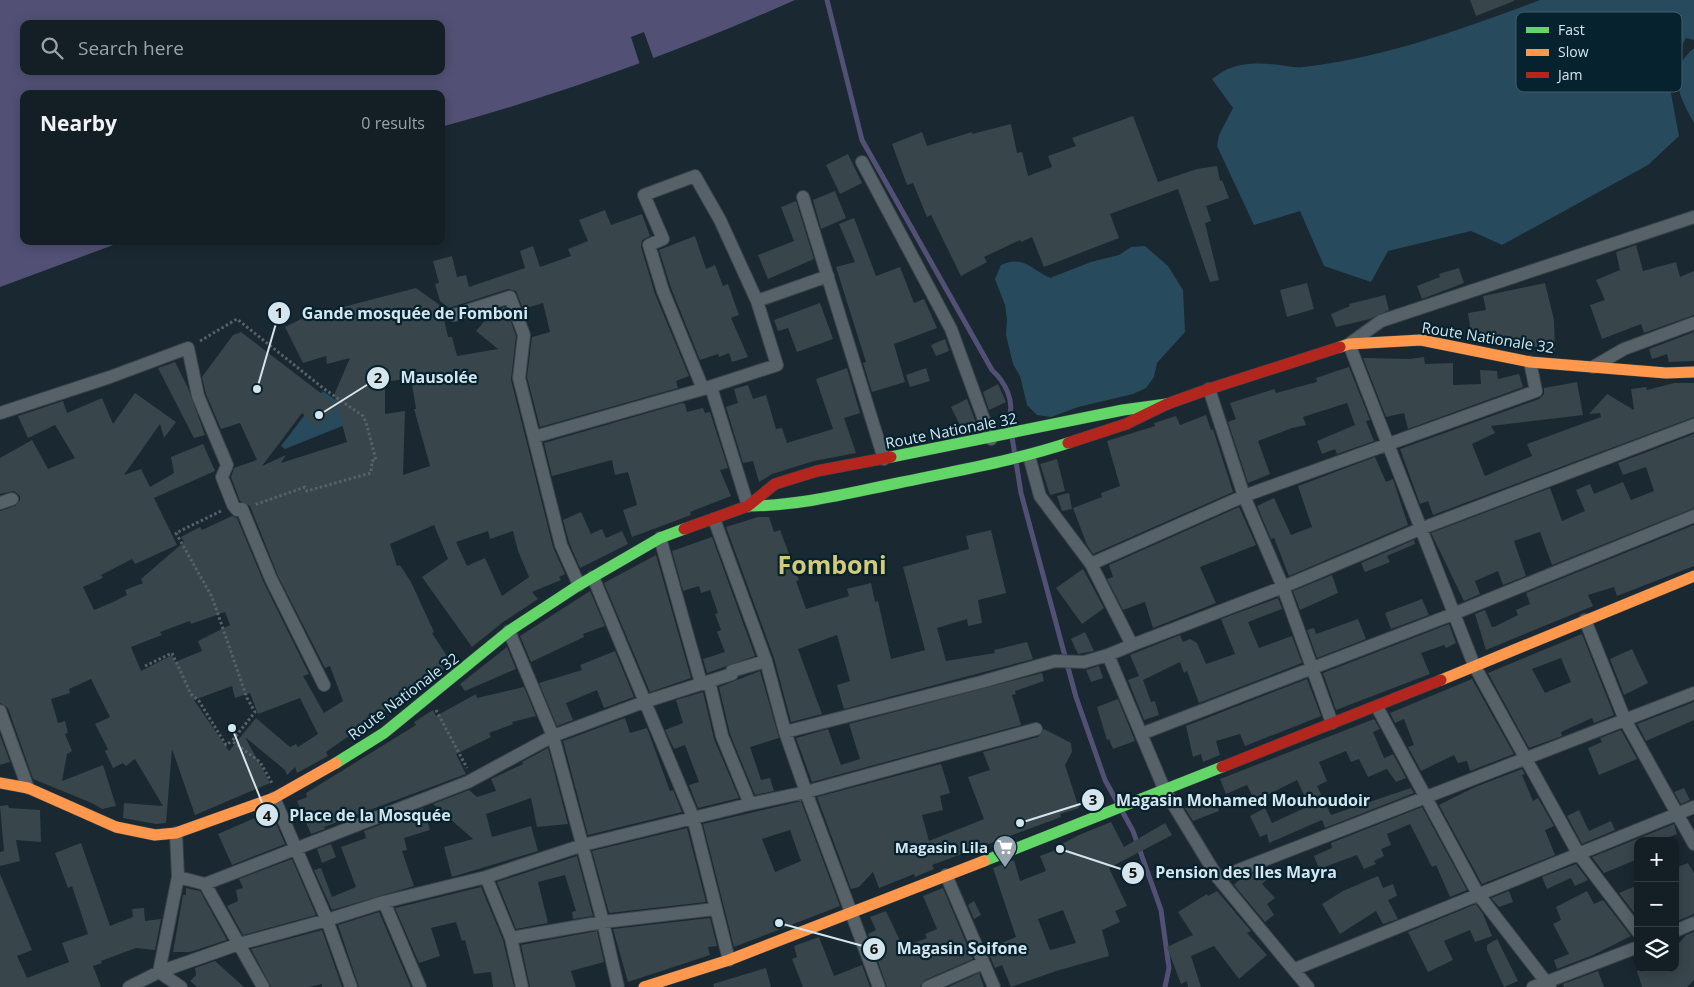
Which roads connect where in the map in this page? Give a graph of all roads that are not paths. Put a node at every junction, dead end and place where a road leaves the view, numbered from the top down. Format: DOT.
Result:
graph roads {
  1 [pos="862,162"];
  2 [pos="803,197"];
  3 [pos="1694,216"];
  4 [pos="828,276"];
  5 [pos="757,301"];
  6 [pos="454,316"];
  7 [pos="1694,323"];
  8 [pos="1349,344"];
  9 [pos="1530,362"];
  10 [pos="1593,367"];
  11 [pos="1694,372"];
  12 [pos="707,388"];
  13 [pos="1209,389"];
  14 [pos="1167,404"];
  15 [pos="0,413"];
  16 [pos="1694,425"];
  17 [pos="534,437"];
  18 [pos="995,438"];
  19 [pos="1387,446"];
  20 [pos="1026,457"];
  21 [pos="884,459"];
  22 [pos="1244,496"];
  23 [pos="748,506"];
  24 [pos="1694,516"];
  25 [pos="714,519"];
  26 [pos="1420,529"];
  27 [pos="660,538"];
  28 [pos="1091,564"];
  29 [pos="1694,576"];
  30 [pos="594,577"];
  31 [pos="578,585"];
  32 [pos="1283,587"];
  33 [pos="1453,614"];
  34 [pos="1585,620"];
  35 [pos="509,631"];
  36 [pos="1132,645"];
  37 [pos="1108,655"];
  38 [pos="766,661"];
  39 [pos="1474,665"];
  40 [pos="1310,669"];
  41 [pos="705,682"];
  42 [pos="324,685"];
  43 [pos="1694,693"];
  44 [pos="644,702"];
  45 [pos="1377,707"];
  46 [pos="0,711"];
  47 [pos="1625,720"];
  48 [pos="1332,723"];
  49 [pos="1036,729"];
  50 [pos="785,732"];
  51 [pos="1141,734"];
  52 [pos="553,736"];
  53 [pos="1526,759"];
  54 [pos="0,783"];
  55 [pos="28,788"];
  56 [pos="1165,791"];
  57 [pos="806,792"];
  58 [pos="276,797"];
  59 [pos="1426,799"];
  60 [pos="750,804"];
  61 [pos="1694,807"];
  62 [pos="1679,813"];
  63 [pos="692,817"];
  64 [pos="176,833"];
  65 [pos="1694,844"];
  66 [pos="582,845"];
  67 [pos="296,848"];
  68 [pos="1578,853"];
  69 [pos="946,876"];
  70 [pos="178,877"];
  71 [pos="486,877"];
  72 [pos="1218,878"];
  73 [pos="205,884"];
  74 [pos="1478,894"];
  75 [pos="384,902"];
  76 [pos="715,910"];
  77 [pos="852,913"];
  78 [pos="327,920"];
  79 [pos="603,922"];
  80 [pos="1694,923"];
  81 [pos="1634,927"];
  82 [pos="1679,929"];
  83 [pos="511,938"];
  84 [pos="239,944"];
  85 [pos="1634,949"];
  86 [pos="729,960"];
  87 [pos="982,963"];
  88 [pos="1295,969"];
  89 [pos="159,972"];
  90 [pos="1548,984"];
  91 [pos="129,987"];
  92 [pos="156,987"];
  93 [pos="181,987"];
  94 [pos="263,987"];
  95 [pos="351,987"];
  96 [pos="420,987"];
  97 [pos="522,987"];
  98 [pos="618,987"];
  99 [pos="644,987"];
  100 [pos="879,987"];
  101 [pos="928,987"];
  102 [pos="994,987"];
  103 [pos="1308,987"];
  104 [pos="1533,987"];
  1 -- 18 [label="street"];
  2 -- 4 [label="street"];
  3 -- 8 [label="street"];
  4 -- 5 [label="street"];
  4 -- 21 [label="street"];
  5 -- 12 [label="street"];
  5 -- 12 [label="street"];
  6 -- 17 [label="street"];
  7 -- 10 [label="street"];
  8 -- 9 [label="street, Route Nationale 32"];
  8 -- 13 [label="street, Route Nationale 32"];
  8 -- 19 [label="street"];
  9 -- 10 [label="street, Route Nationale 32"];
  9 -- 19 [label="street"];
  10 -- 11 [label="street, Route Nationale 32"];
  12 -- 17 [label="street"];
  12 -- 23 [label="street"];
  13 -- 14 [label="street, Route Nationale 32"];
  13 -- 22 [label="street"];
  14 -- 18 [label="street, Route Nationale 32"];
  14 -- 20 [label="street, Route Nationale 32"];
  15 -- 42 [label="street"];
  16 -- 26 [label="street"];
  17 -- 31 [label="street"];
  18 -- 21 [label="street, Route Nationale 32"];
  19 -- 22 [label="street"];
  19 -- 26 [label="street"];
  20 -- 23 [label="street, Route Nationale 32"];
  20 -- 28 [label="street"];
  21 -- 23 [label="street, Route Nationale 32"];
  22 -- 28 [label="street"];
  22 -- 32 [label="street"];
  23 -- 25 [label="street, Route Nationale 32"];
  24 -- 33 [label="street"];
  25 -- 27 [label="street, Route Nationale 32"];
  25 -- 38 [label="street"];
  26 -- 32 [label="street"];
  26 -- 33 [label="street"];
  27 -- 30 [label="street, Route Nationale 32"];
  27 -- 41 [label="street"];
  28 -- 36 [label="street"];
  29 -- 34 [label="street"];
  30 -- 31 [label="street, Route Nationale 32"];
  30 -- 44 [label="street"];
  31 -- 35 [label="street, Route Nationale 32"];
  32 -- 36 [label="street"];
  32 -- 40 [label="street"];
  33 -- 39 [label="street"];
  33 -- 40 [label="street"];
  34 -- 39 [label="street"];
  34 -- 47 [label="street"];
  35 -- 52 [label="street"];
  35 -- 58 [label="street, Route Nationale 32"];
  36 -- 37 [label="street"];
  37 -- 50 [label="street"];
  37 -- 51 [label="street"];
  38 -- 41 [label="street"];
  38 -- 50 [label="street"];
  39 -- 45 [label="street"];
  39 -- 53 [label="street"];
  40 -- 48 [label="street"];
  40 -- 51 [label="street"];
  41 -- 44 [label="street"];
  41 -- 60 [label="street"];
  43 -- 47 [label="street"];
  44 -- 52 [label="street"];
  44 -- 63 [label="street"];
  45 -- 48 [label="street"];
  45 -- 59 [label="street"];
  46 -- 55 [label="street"];
  47 -- 53 [label="street"];
  47 -- 62 [label="street"];
  48 -- 56 [label="street"];
  49 -- 57 [label="street"];
  50 -- 57 [label="street"];
  51 -- 56 [label="street"];
  52 -- 66 [label="street"];
  52 -- 67 [label="street"];
  53 -- 59 [label="street"];
  53 -- 68 [label="street"];
  54 -- 55 [label="street, Route Nationale 32"];
  55 -- 64 [label="street, Route Nationale 32"];
  56 -- 69 [label="street"];
  56 -- 72 [label="street"];
  57 -- 60 [label="street"];
  57 -- 77 [label="street"];
  58 -- 64 [label="street, Route Nationale 32"];
  58 -- 67 [label="street"];
  59 -- 72 [label="street"];
  59 -- 74 [label="street"];
  60 -- 63 [label="street"];
  61 -- 62 [label="street"];
  62 -- 65 [label="street"];
  62 -- 68 [label="street"];
  63 -- 66 [label="street"];
  63 -- 76 [label="street"];
  64 -- 70 [label="street"];
  66 -- 71 [label="street"];
  66 -- 79 [label="street"];
  67 -- 73 [label="street"];
  67 -- 78 [label="street"];
  68 -- 74 [label="street"];
  68 -- 81 [label="street"];
  69 -- 77 [label="street"];
  69 -- 87 [label="street"];
  70 -- 73 [label="street"];
  70 -- 89 [label="street"];
  71 -- 75 [label="street"];
  71 -- 83 [label="street"];
  72 -- 88 [label="street"];
  73 -- 84 [label="street"];
  74 -- 88 [label="street"];
  74 -- 90 [label="street"];
  75 -- 78 [label="street"];
  75 -- 96 [label="street"];
  76 -- 79 [label="street"];
  76 -- 86 [label="street"];
  77 -- 86 [label="street"];
  77 -- 100 [label="street"];
  78 -- 84 [label="street"];
  78 -- 95 [label="street"];
  79 -- 83 [label="street"];
  79 -- 98 [label="street"];
  80 -- 82 [label="street"];
  83 -- 97 [label="street"];
  84 -- 89 [label="street"];
  84 -- 94 [label="street"];
  85 -- 90 [label="street"];
  86 -- 99 [label="street"];
  87 -- 101 [label="street"];
  87 -- 102 [label="street"];
  88 -- 103 [label="street"];
  89 -- 91 [label="street"];
  89 -- 92 [label="street"];
  89 -- 93 [label="street"];
  90 -- 104 [label="street"];
}
